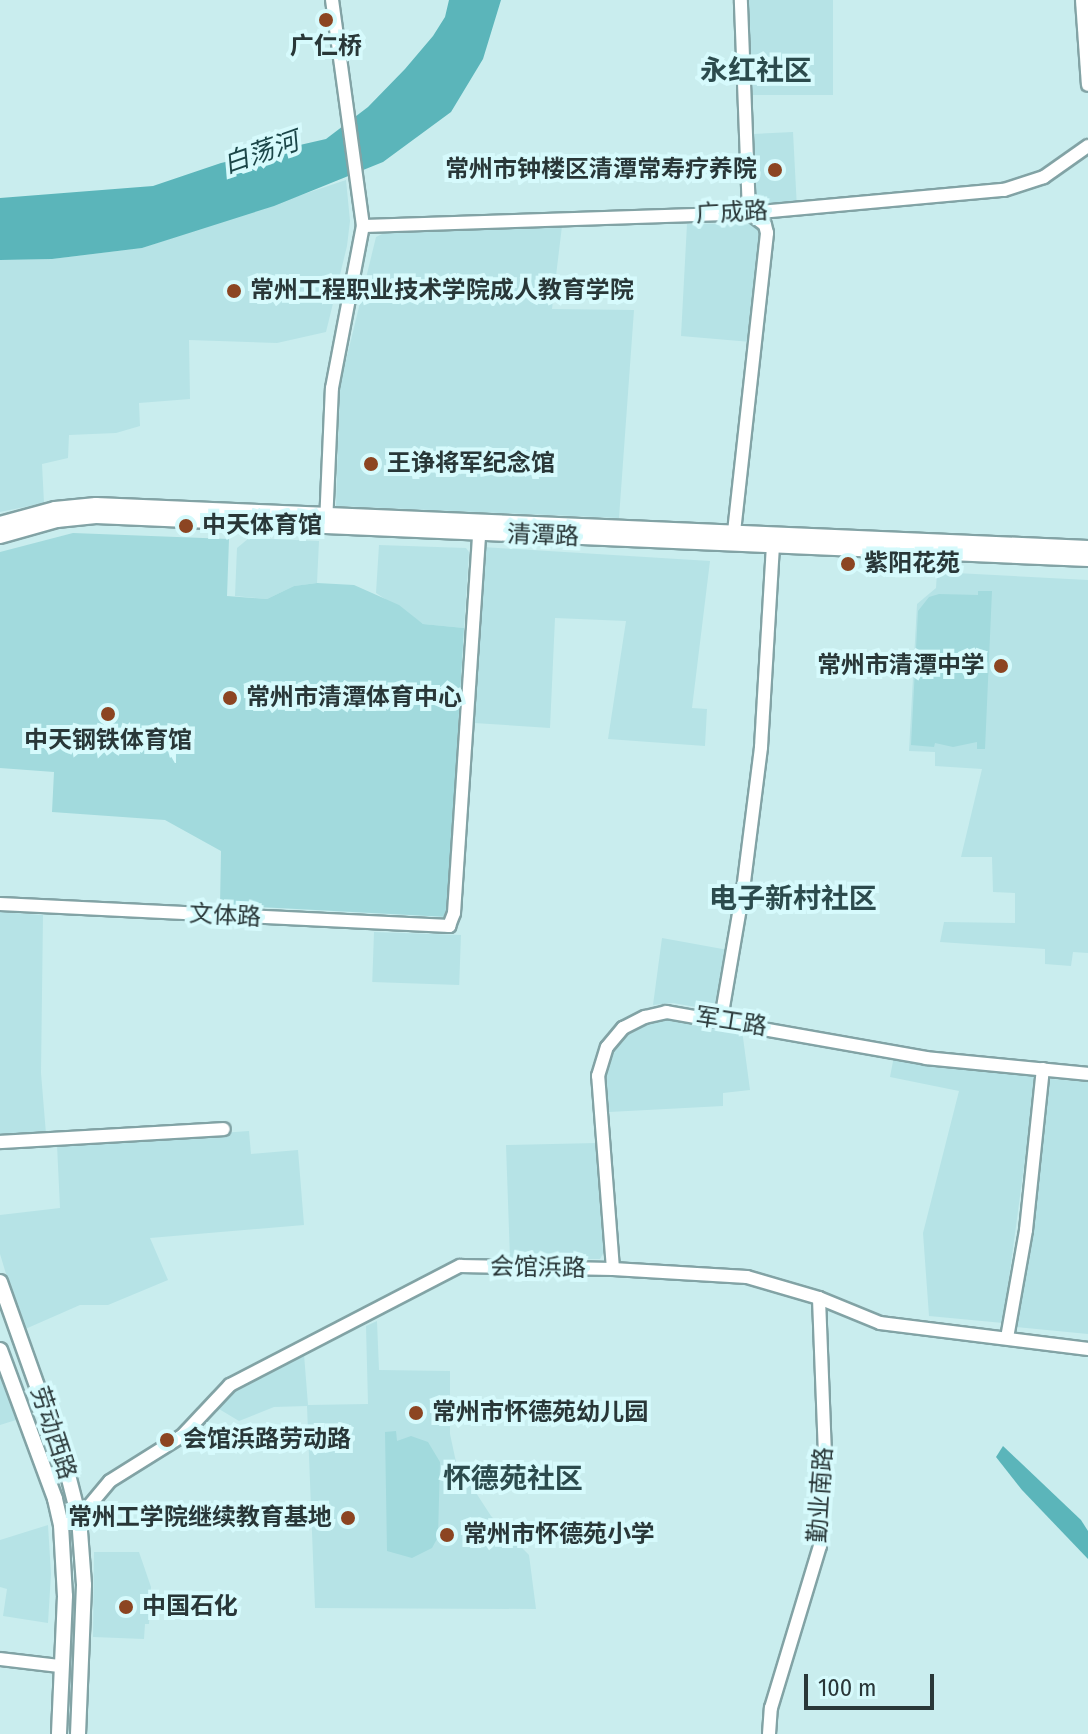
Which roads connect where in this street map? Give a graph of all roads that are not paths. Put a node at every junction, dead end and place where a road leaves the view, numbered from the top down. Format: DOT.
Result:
graph roads {
  1 [pos="332,0"];
  2 [pos="741,0"];
  3 [pos="1082,0"];
  4 [pos="1088,85"];
  5 [pos="1088,146"];
  6 [pos="749,213"];
  7 [pos="363,226"];
  8 [pos="326,523"];
  9 [pos="0,524"];
  10 [pos="734,532"];
  11 [pos="479,534"];
  12 [pos="0,536"];
  13 [pos="773,545"];
  14 [pos="1088,548"];
  15 [pos="1088,559"];
  16 [pos="0,904"];
  17 [pos="721,1019"];
  18 [pos="1043,1069"];
  19 [pos="1088,1074"];
  20 [pos="224,1129"];
  21 [pos="0,1142"];
  22 [pos="613,1269"];
  23 [pos="0,1282"];
  24 [pos="819,1298"];
  25 [pos="1007,1338"];
  26 [pos="1088,1349"];
  27 [pos="0,1350"];
  28 [pos="79,1518"];
  29 [pos="61,1525"];
  30 [pos="0,1659"];
  31 [pos="60,1666"];
  32 [pos="59,1734"];
  33 [pos="78,1734"];
  34 [pos="769,1734"];
  1 -- 7 [label="street"];
  2 -- 6 [label="street"];
  3 -- 4 [label="street"];
  5 -- 6 [label="street, 广成路"];
  6 -- 7 [label="street, 广成路"];
  6 -- 10 [label="street"];
  7 -- 8 [label="street"];
  8 -- 9 [label="main road, 清潭路"];
  8 -- 10 [label="main road, 清潭路"];
  8 -- 11 [label="main road, 清潭路"];
  8 -- 12 [label="main road, 清潭路"];
  10 -- 14 [label="main road, 清潭路"];
  11 -- 13 [label="main road, 清潭路"];
  11 -- 16 [label="street, 文体路"];
  13 -- 15 [label="main road, 清潭路"];
  13 -- 17 [label="street"];
  17 -- 18 [label="street, 军工路"];
  17 -- 22 [label="street, 军工路"];
  18 -- 19 [label="street, 军工路"];
  18 -- 25 [label="street"];
  20 -- 21 [label="street"];
  22 -- 24 [label="street, 会馆浜路"];
  22 -- 28 [label="street, 会馆浜路"];
  23 -- 28 [label="main road, 劳动西路"];
  24 -- 25 [label="street, 会馆浜路"];
  24 -- 34 [label="street, 勤业南路"];
  25 -- 26 [label="street, 会馆浜路"];
  27 -- 29 [label="main road, 劳动西路"];
  28 -- 29 [label="street, 会馆浜路"];
  28 -- 33 [label="main road, 劳动西路"];
  29 -- 31 [label="main road, 劳动西路"];
  30 -- 31 [label="street"];
  31 -- 32 [label="main road, 劳动西路"];
}
